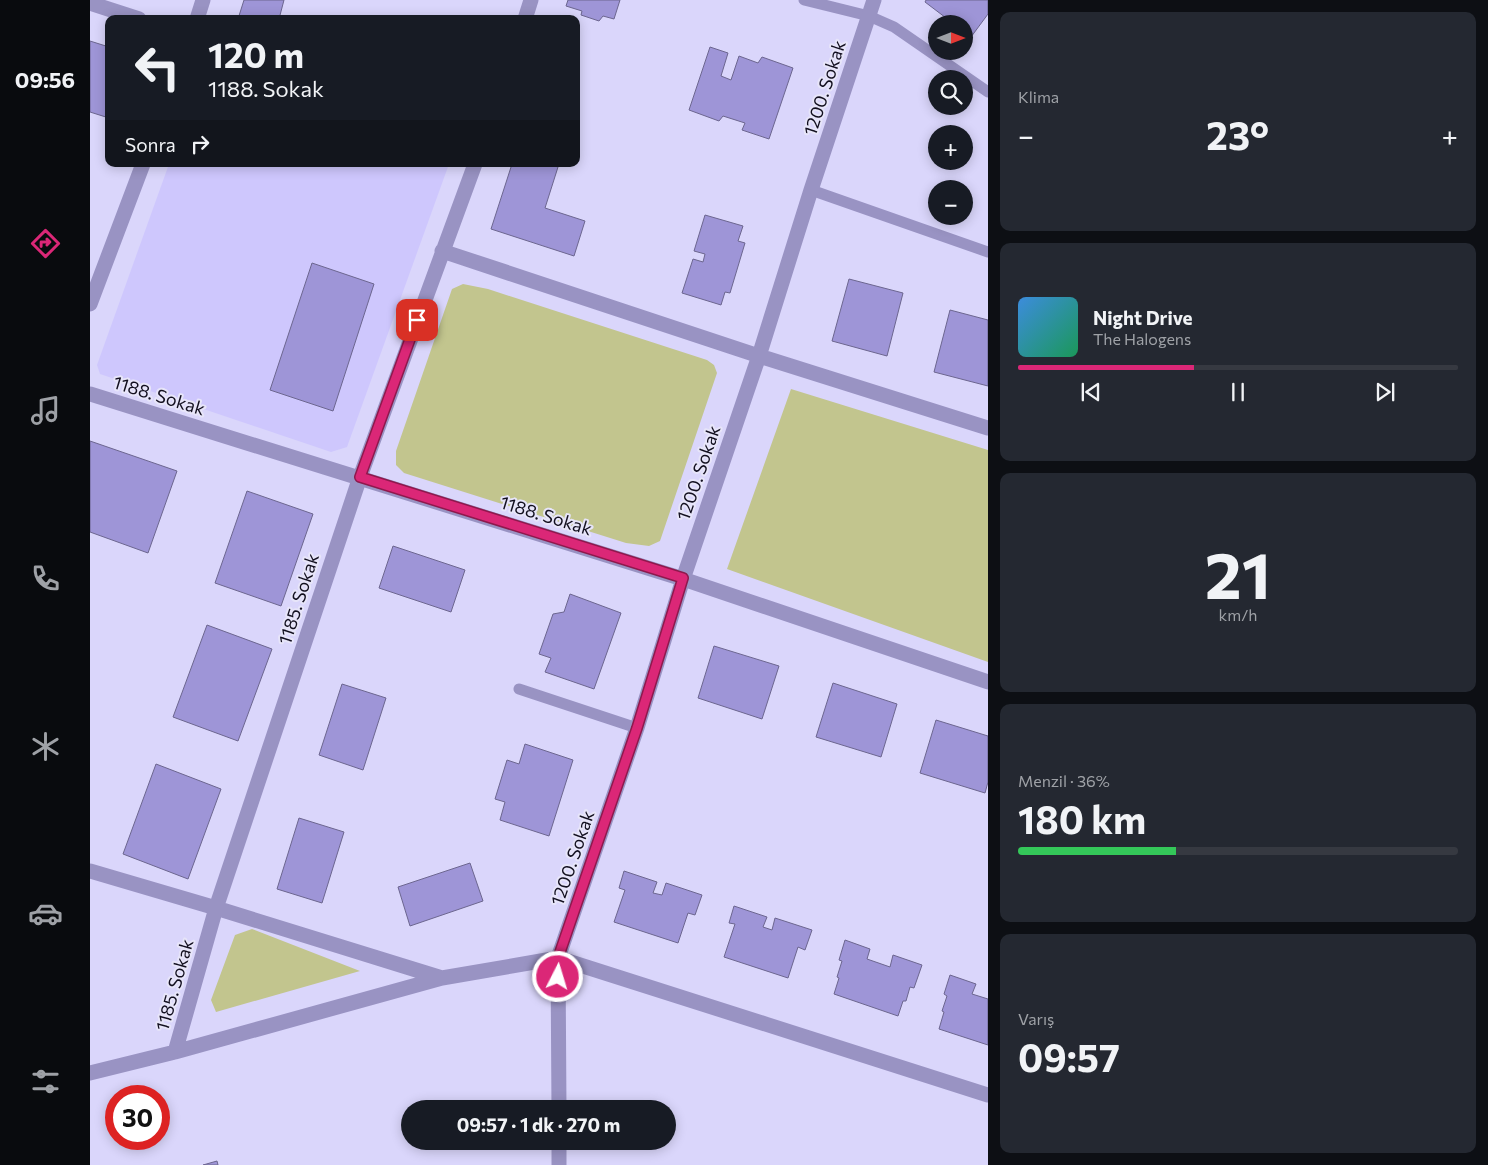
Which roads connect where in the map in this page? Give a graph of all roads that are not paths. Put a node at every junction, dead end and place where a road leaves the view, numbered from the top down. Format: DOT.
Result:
graph roads {
  1 [pos="203,0"];
  2 [pos="531,0"];
  3 [pos="804,0"];
  4 [pos="874,0"];
  5 [pos="90,2"];
  6 [pos="128,15"];
  7 [pos="198,15"];
  8 [pos="526,15"];
  9 [pos="868,16"];
  10 [pos="988,92"];
  11 [pos="142,167"];
  12 [pos="474,167"];
  13 [pos="811,190"];
  14 [pos="442,251"];
  15 [pos="988,252"];
  16 [pos="90,304"];
  17 [pos="759,356"];
  18 [pos="90,394"];
  19 [pos="988,428"];
  20 [pos="360,477"];
  21 [pos="683,578"];
  22 [pos="988,682"];
  23 [pos="519,689"];
  24 [pos="637,728"];
  25 [pos="90,871"];
  26 [pos="216,908"];
  27 [pos="558,958"];
  28 [pos="442,978"];
  29 [pos="175,1052"];
  30 [pos="90,1073"];
  31 [pos="988,1095"];
  32 [pos="558,1100"];
  33 [pos="559,1150"];
  34 [pos="559,1165"];
  1 -- 7 [label="street"];
  2 -- 8 [label="street"];
  3 -- 9 [label="lane"];
  4 -- 9 [label="street, 1200. Sokak"];
  5 -- 6 [label="street"];
  9 -- 10 [label="lane"];
  9 -- 13 [label="street, 1200. Sokak"];
  11 -- 16 [label="street"];
  12 -- 14 [label="street, 1185. Sokak"];
  13 -- 15 [label="lane"];
  13 -- 17 [label="street, 1200. Sokak"];
  14 -- 17 [label="street"];
  14 -- 20 [label="street, 1185. Sokak"];
  17 -- 19 [label="street"];
  17 -- 21 [label="street, 1200. Sokak"];
  18 -- 20 [label="street, 1188. Sokak"];
  20 -- 21 [label="street, 1188. Sokak"];
  20 -- 26 [label="street, 1185. Sokak"];
  21 -- 22 [label="street, 1188. Sokak"];
  21 -- 24 [label="street, 1200. Sokak"];
  23 -- 24 [label="lane"];
  24 -- 27 [label="street, 1200. Sokak"];
  25 -- 26 [label="street"];
  26 -- 28 [label="street"];
  26 -- 29 [label="street, 1185. Sokak"];
  27 -- 28 [label="street"];
  27 -- 31 [label="street"];
  27 -- 32 [label="street, 1200. Sokak"];
  28 -- 29 [label="street"];
  29 -- 30 [label="street"];
  33 -- 34 [label="street"];
}
